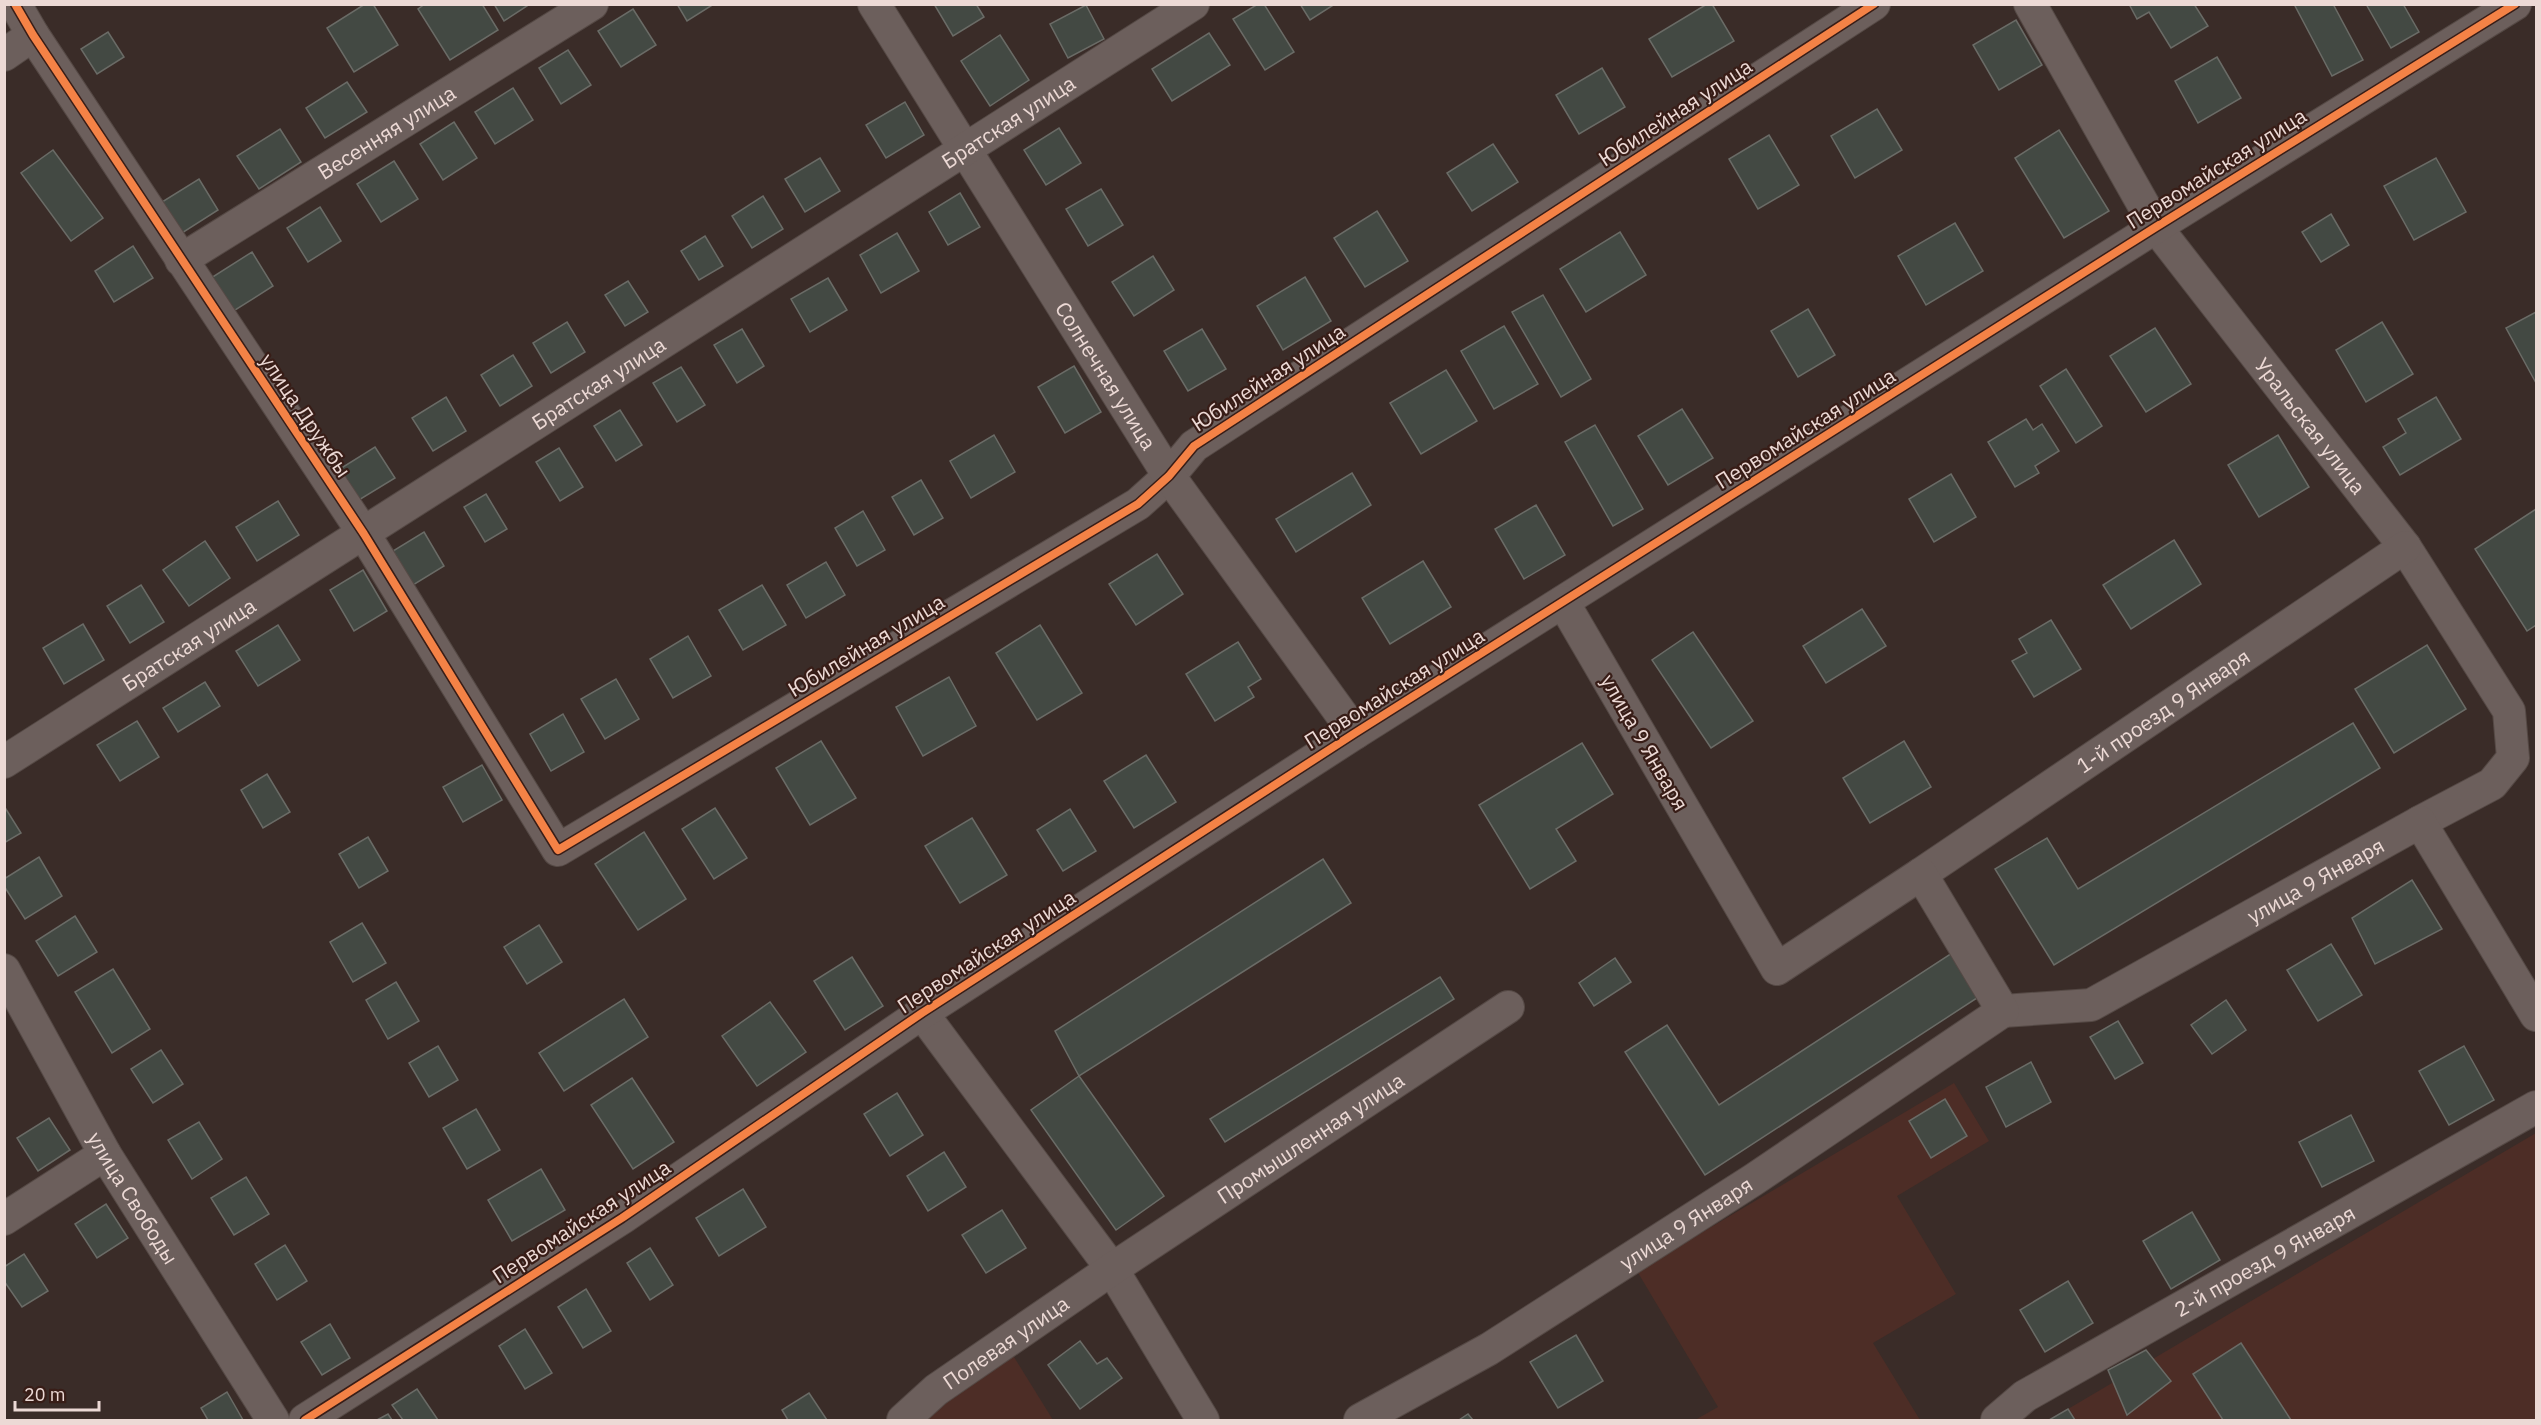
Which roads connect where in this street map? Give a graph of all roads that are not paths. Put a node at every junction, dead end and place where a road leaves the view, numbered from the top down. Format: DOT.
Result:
graph roads {
  1 [pos="15,4"];
  2 [pos="592,4"];
  3 [pos="874,4"];
  4 [pos="1193,4"];
  5 [pos="1874,4"];
  6 [pos="2030,4"];
  7 [pos="2515,4"];
  8 [pos="33,35"];
  9 [pos="4,55"];
  10 [pos="964,150"];
  11 [pos="2156,226"];
  12 [pos="181,260"];
  13 [pos="1169,476"];
  14 [pos="364,534"];
  15 [pos="2405,548"];
  16 [pos="1563,602"];
  17 [pos="1355,734"];
  18 [pos="4,762"];
  19 [pos="2420,822"];
  20 [pos="558,850"];
  21 [pos="1922,874"];
  22 [pos="4,970"];
  23 [pos="1508,1007"];
  24 [pos="2003,1011"];
  25 [pos="922,1013"];
  26 [pos="2536,1015"];
  27 [pos="2536,1107"];
  28 [pos="105,1154"];
  29 [pos="4,1219"];
  30 [pos="1112,1269"];
  31 [pos="273,1420"];
  32 [pos="305,1420"];
  33 [pos="903,1420"];
  34 [pos="1203,1420"];
  35 [pos="1360,1420"];
  36 [pos="1997,1420"];
  1 -- 8 [label="street, улица Дружбы"];
  2 -- 12 [label="street, Весенняя улица"];
  3 -- 10 [label="street, Солнечная улица"];
  4 -- 10 [label="street, Братская улица"];
  5 -- 13 [label="street, Юбилейная улица"];
  6 -- 11 [label="street, Уральская улица"];
  7 -- 11 [label="street, Первомайская улица"];
  8 -- 9 [label="street"];
  8 -- 12 [label="street, улица Дружбы"];
  10 -- 13 [label="street, Солнечная улица"];
  10 -- 14 [label="street, Братская улица"];
  11 -- 15 [label="street, Уральская улица"];
  11 -- 16 [label="street, Первомайская улица"];
  12 -- 14 [label="street, улица Дружбы"];
  13 -- 17 [label="street, Солнечная улица"];
  13 -- 20 [label="street, Юбилейная улица"];
  14 -- 18 [label="street, Братская улица"];
  14 -- 20 [label="street, улица Дружбы"];
  15 -- 19 [label="street, Уральская улица"];
  15 -- 21 [label="street, 1-й проезд 9 Января"];
  16 -- 17 [label="street, Первомайская улица"];
  16 -- 21 [label="street, улица 9 Января"];
  17 -- 25 [label="street, Первомайская улица"];
  19 -- 24 [label="street, улица 9 Января"];
  19 -- 26 [label="street"];
  21 -- 24 [label="street"];
  22 -- 28 [label="street, улица Свободы"];
  23 -- 30 [label="street, Промышленная улица"];
  24 -- 35 [label="street, улица 9 Января"];
  25 -- 30 [label="street"];
  25 -- 32 [label="street, Первомайская улица"];
  27 -- 36 [label="street, 2-й проезд 9 Января"];
  28 -- 29 [label="street"];
  28 -- 31 [label="street, улица Свободы"];
  30 -- 33 [label="street, Полевая улица"];
  30 -- 34 [label="street"];
}
